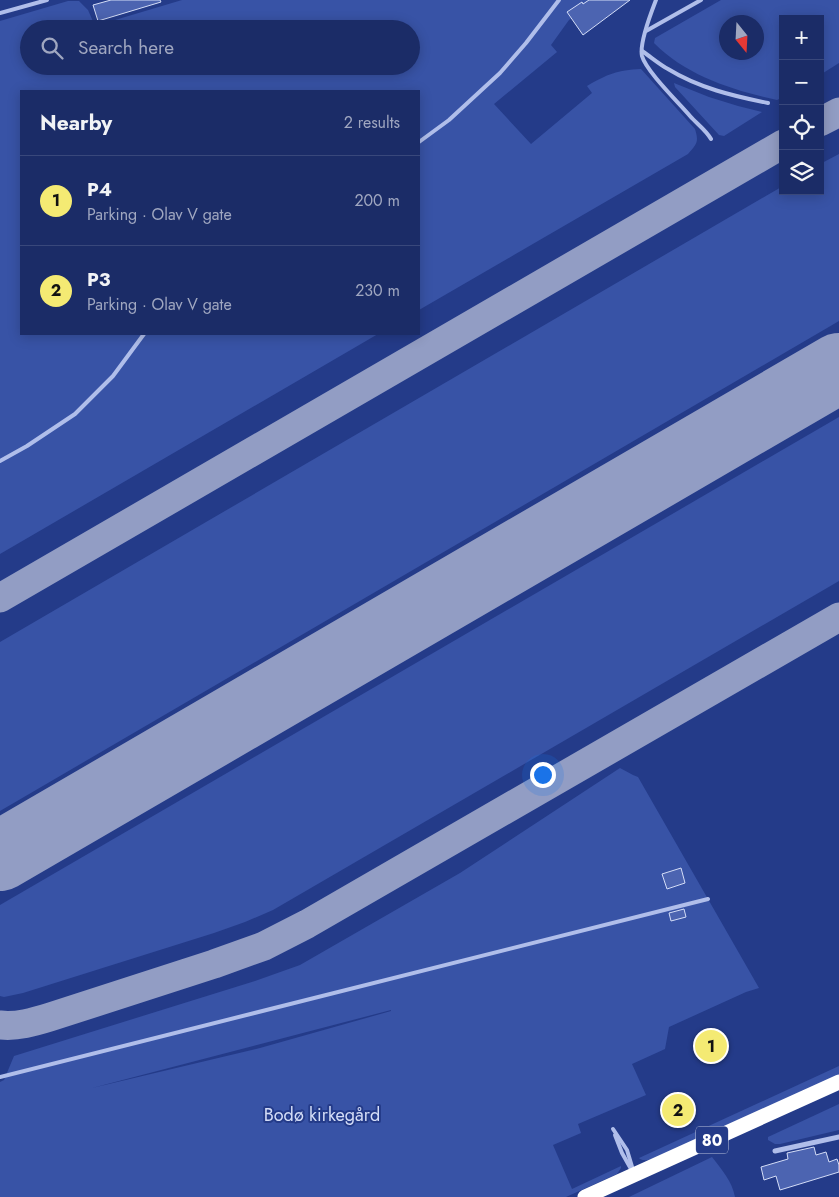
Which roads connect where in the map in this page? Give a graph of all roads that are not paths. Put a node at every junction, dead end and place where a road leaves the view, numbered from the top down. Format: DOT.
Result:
graph roads {
  1 [pos="47,0"];
  2 [pos="560,0"];
  3 [pos="656,0"];
  4 [pos="701,0"];
  5 [pos="0,13"];
  6 [pos="646,31"];
  7 [pos="642,50"];
  8 [pos="768,103"];
  9 [pos="711,139"];
  10 [pos="420,141"];
  11 [pos="143,335"];
  12 [pos="0,461"];
  13 [pos="708,899"];
  14 [pos="0,1077"];
  15 [pos="839,1082"];
  16 [pos="839,1137"];
  17 [pos="775,1151"];
  18 [pos="635,1175"];
  19 [pos="585,1197"];
  1 -- 5 [label="lane"];
  2 -- 10 [label="lane"];
  3 -- 6 [label="lane"];
  4 -- 6 [label="lane"];
  6 -- 7 [label="lane"];
  7 -- 8 [label="lane"];
  7 -- 9 [label="lane"];
  11 -- 12 [label="lane"];
  13 -- 14 [label="lane"];
  15 -- 18 [label="highway, 80"];
  16 -- 17 [label="street"];
  18 -- 18 [label="lane"];
  18 -- 19 [label="highway, 80"];
}
